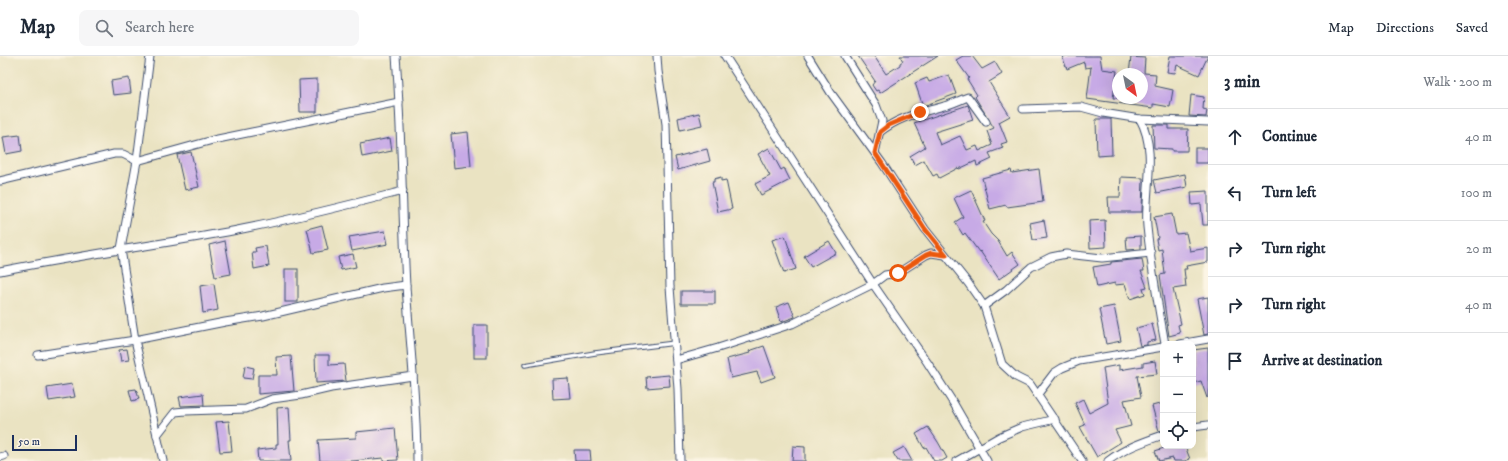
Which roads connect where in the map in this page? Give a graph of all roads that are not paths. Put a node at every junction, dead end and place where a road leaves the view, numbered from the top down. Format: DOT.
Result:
graph roads {
  1 [pos="150,56"];
  2 [pos="396,56"];
  3 [pos="657,56"];
  4 [pos="725,56"];
  5 [pos="808,56"];
  6 [pos="845,56"];
  7 [pos="400,102"];
  8 [pos="1023,109"];
  9 [pos="1140,119"];
  10 [pos="986,122"];
  11 [pos="1208,122"];
  12 [pos="880,132"];
  13 [pos="875,153"];
  14 [pos="137,161"];
  15 [pos="0,181"];
  16 [pos="403,190"];
  17 [pos="121,249"];
  18 [pos="1151,253"];
  19 [pos="946,255"];
  20 [pos="0,271"];
  21 [pos="873,284"];
  22 [pos="406,285"];
  23 [pos="984,306"];
  24 [pos="1208,339"];
  25 [pos="135,340"];
  26 [pos="1165,341"];
  27 [pos="1196,341"];
  28 [pos="675,343"];
  29 [pos="1160,348"];
  30 [pos="38,355"];
  31 [pos="676,360"];
  32 [pos="525,365"];
  33 [pos="413,376"];
  34 [pos="1038,394"];
  35 [pos="1055,420"];
  36 [pos="1208,425"];
  37 [pos="1196,427"];
  38 [pos="157,435"];
  39 [pos="1160,436"];
  40 [pos="979,448"];
  41 [pos="163,461"];
  42 [pos="417,461"];
  43 [pos="680,461"];
  44 [pos="957,461"];
  45 [pos="987,461"];
  46 [pos="1082,461"];
  47 [pos="1108,461"];
  1 -- 14 [label="street"];
  2 -- 7 [label="street"];
  3 -- 28 [label="street"];
  4 -- 21 [label="street"];
  5 -- 13 [label="street"];
  6 -- 12 [label="street"];
  7 -- 14 [label="street"];
  7 -- 16 [label="street"];
  8 -- 9 [label="street"];
  9 -- 11 [label="street"];
  9 -- 18 [label="street"];
  10 -- 12 [label="street"];
  12 -- 13 [label="street"];
  13 -- 19 [label="street"];
  14 -- 15 [label="street"];
  14 -- 17 [label="street"];
  16 -- 17 [label="street"];
  16 -- 22 [label="street"];
  17 -- 20 [label="street"];
  17 -- 25 [label="street"];
  18 -- 23 [label="street"];
  18 -- 26 [label="street"];
  19 -- 21 [label="street"];
  19 -- 23 [label="street"];
  21 -- 31 [label="street"];
  21 -- 40 [label="street"];
  22 -- 25 [label="street"];
  22 -- 33 [label="street"];
  23 -- 34 [label="street"];
  24 -- 27 [label="street"];
  25 -- 30 [label="street"];
  25 -- 38 [label="street"];
  28 -- 31 [label="street"];
  28 -- 32 [label="lane"];
  29 -- 34 [label="street"];
  31 -- 43 [label="street"];
  33 -- 38 [label="street"];
  33 -- 42 [label="street"];
  34 -- 35 [label="street"];
  35 -- 40 [label="street"];
  35 -- 46 [label="street"];
  36 -- 37 [label="street"];
  38 -- 41 [label="street"];
  39 -- 47 [label="street"];
  40 -- 44 [label="street"];
  40 -- 45 [label="street"];
}
